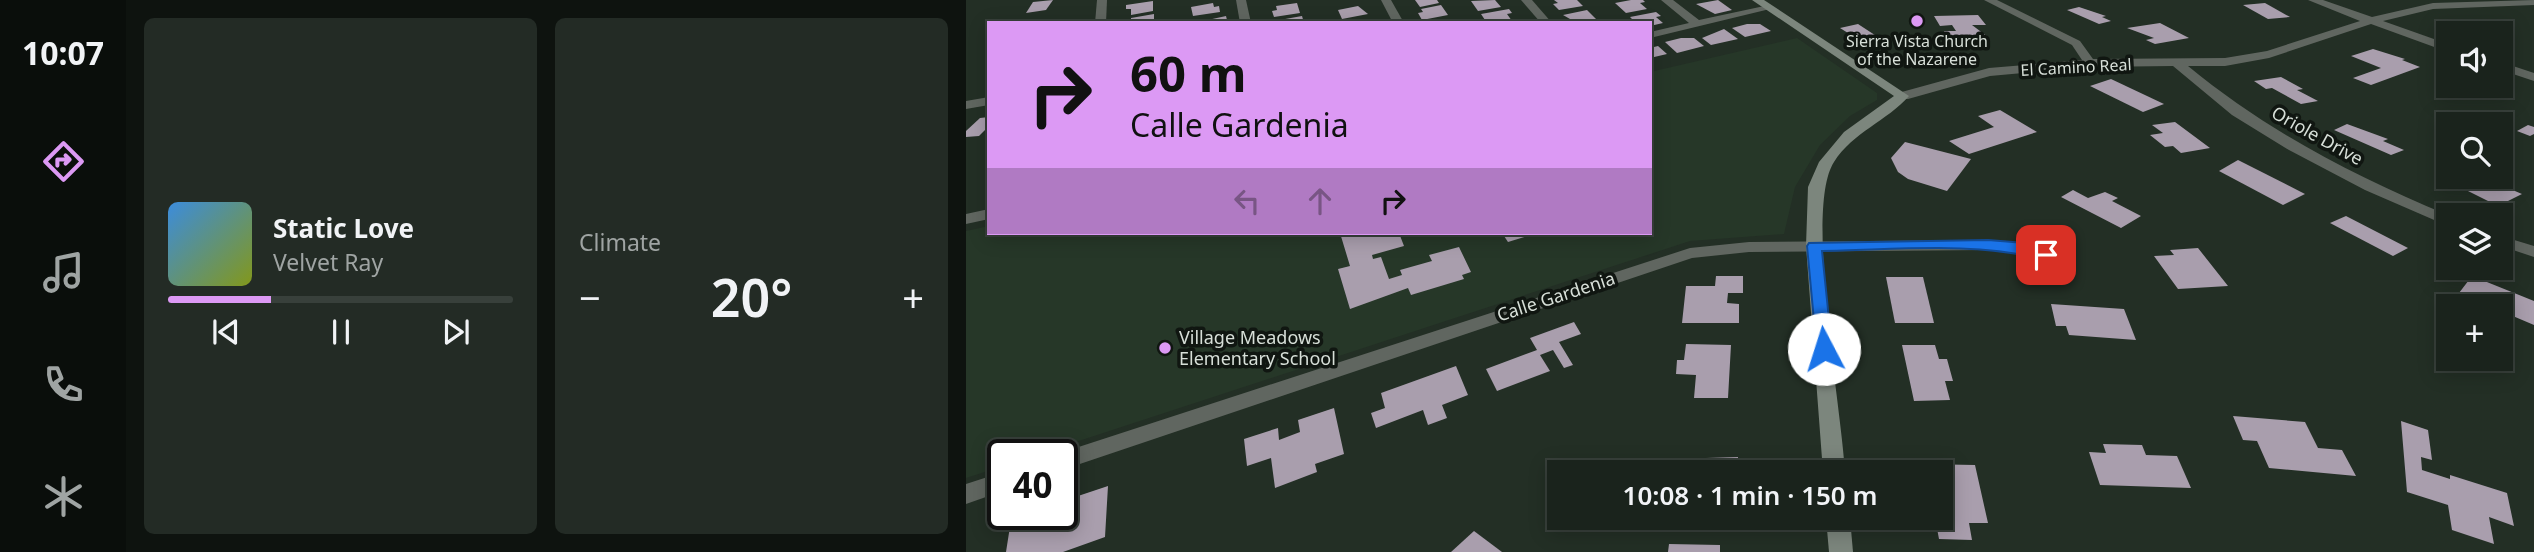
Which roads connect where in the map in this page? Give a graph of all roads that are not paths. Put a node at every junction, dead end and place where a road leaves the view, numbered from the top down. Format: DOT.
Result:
graph roads {
  1 [pos="1102,0"];
  2 [pos="1241,0"];
  3 [pos="1386,0"];
  4 [pos="1526,0"];
  5 [pos="1666,0"];
  6 [pos="1758,0"];
  7 [pos="1989,0"];
  8 [pos="2313,0"];
  9 [pos="2534,2"];
  10 [pos="1769,8"];
  11 [pos="1100,21"];
  12 [pos="1246,21"];
  13 [pos="1398,21"];
  14 [pos="1545,21"];
  15 [pos="2370,21"];
  16 [pos="1697,24"];
  17 [pos="1652,35"];
  18 [pos="2436,44"];
  19 [pos="2090,63"];
  20 [pos="2178,65"];
  21 [pos="2513,70"];
  22 [pos="2534,77"];
  23 [pos="1903,96"];
  24 [pos="987,101"];
  25 [pos="966,105"];
  26 [pos="987,214"];
  27 [pos="2436,216"];
  28 [pos="966,219"];
  29 [pos="2513,245"];
  30 [pos="1814,246"];
  31 [pos="2534,252"];
  32 [pos="2067,261"];
  33 [pos="1078,456"];
  34 [pos="1833,460"];
  35 [pos="987,487"];
  36 [pos="966,494"];
  37 [pos="1839,530"];
  38 [pos="1841,552"];
  1 -- 11 [label="street"];
  2 -- 12 [label="street"];
  3 -- 13 [label="street"];
  4 -- 14 [label="street"];
  5 -- 16 [label="street"];
  6 -- 10 [label="street"];
  7 -- 19 [label="street"];
  8 -- 15 [label="street"];
  9 -- 15 [label="street, El Camino Real"];
  10 -- 16 [label="street"];
  10 -- 23 [label="street"];
  15 -- 18 [label="street"];
  15 -- 20 [label="street, El Camino Real"];
  16 -- 17 [label="street"];
  19 -- 20 [label="street, El Camino Real"];
  19 -- 23 [label="street, El Camino Real"];
  20 -- 27 [label="street, Oriole Drive"];
  21 -- 22 [label="street"];
  23 -- 30 [label="street, El Camino Real"];
  24 -- 25 [label="street"];
  26 -- 28 [label="street"];
  29 -- 31 [label="street"];
  30 -- 32 [label="street, Calle Gardenia"];
  30 -- 33 [label="street, Calle Gardenia"];
  30 -- 34 [label="street, El Camino Real"];
  35 -- 36 [label="street"];
  37 -- 38 [label="street"];
}
